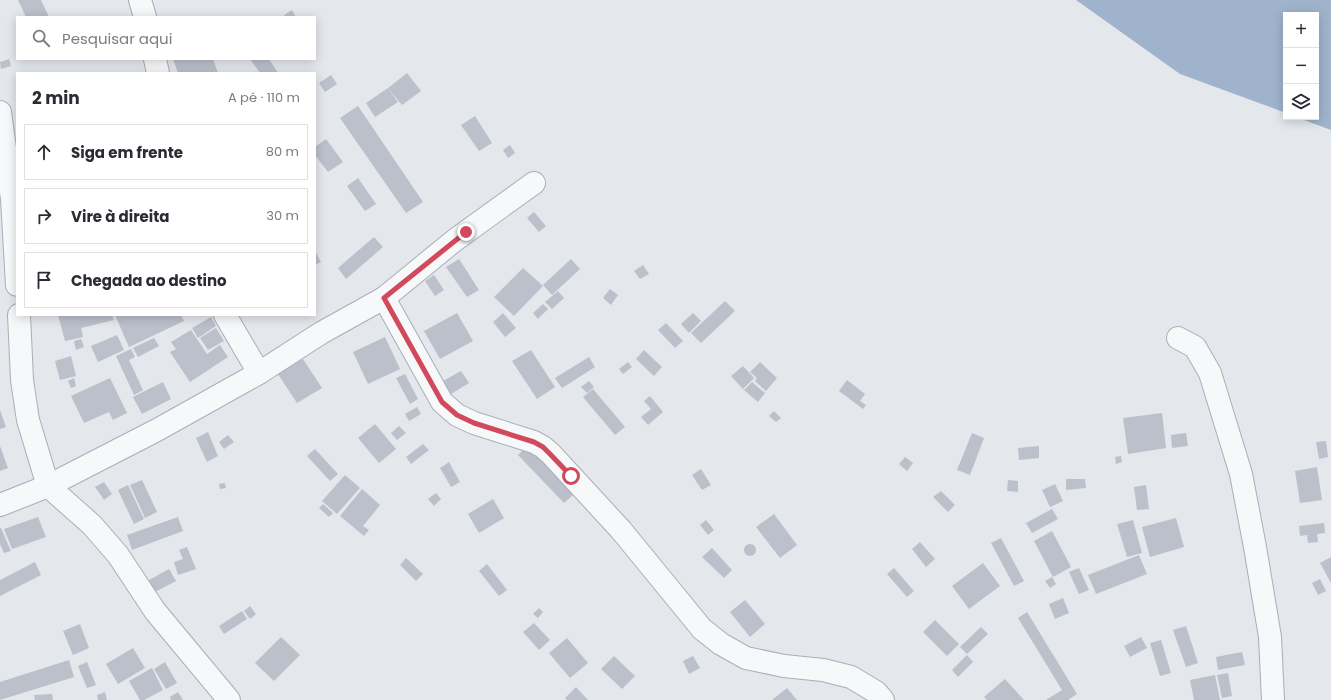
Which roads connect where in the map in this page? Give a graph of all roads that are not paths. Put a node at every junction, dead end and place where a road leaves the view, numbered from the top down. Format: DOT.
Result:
graph roads {
  1 [pos="140,0"];
  2 [pos="146,16"];
  3 [pos="156,60"];
  4 [pos="158,72"];
  5 [pos="0,112"];
  6 [pos="534,183"];
  7 [pos="16,268"];
  8 [pos="384,298"];
  9 [pos="19,316"];
  10 [pos="226,316"];
  11 [pos="1178,338"];
  12 [pos="259,373"];
  13 [pos="48,486"];
  14 [pos="0,505"];
  15 [pos="229,700"];
  16 [pos="884,700"];
  17 [pos="1273,700"];
  1 -- 2 [label="street"];
  3 -- 4 [label="street"];
  5 -- 7 [label="street"];
  6 -- 8 [label="street"];
  8 -- 12 [label="street"];
  8 -- 16 [label="street"];
  9 -- 13 [label="street"];
  10 -- 12 [label="street"];
  11 -- 17 [label="street"];
  12 -- 13 [label="street"];
  13 -- 14 [label="street"];
  13 -- 15 [label="street"];
}
